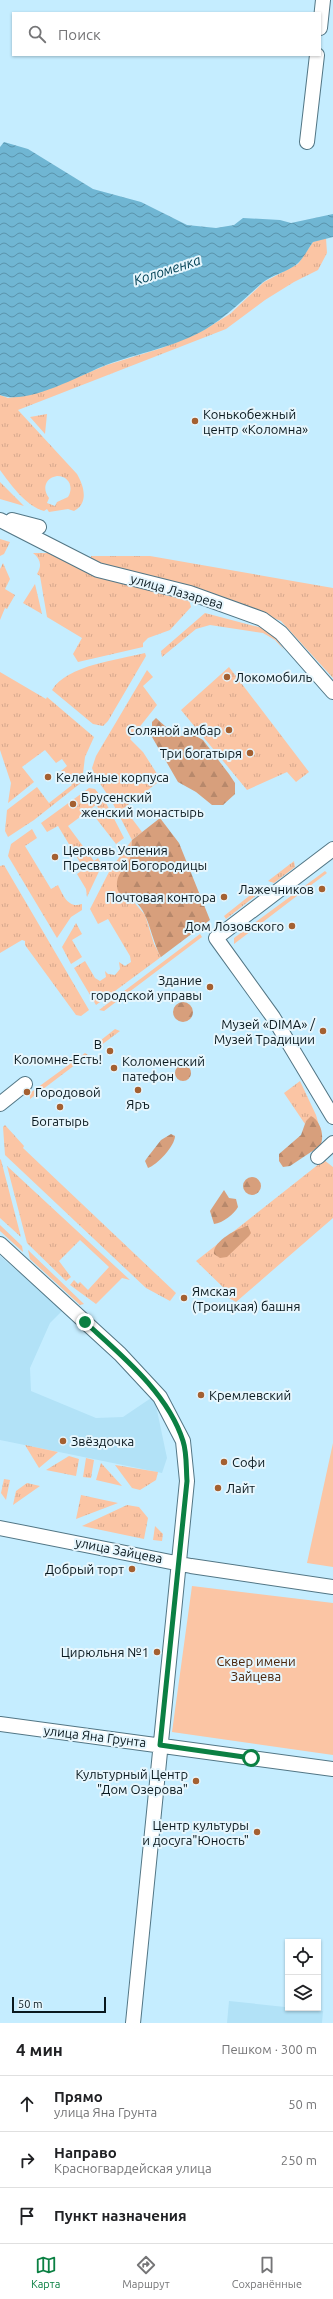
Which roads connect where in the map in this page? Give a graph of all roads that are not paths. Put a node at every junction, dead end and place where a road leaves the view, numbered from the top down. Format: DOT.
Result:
graph roads {
  1 [pos="323,0"];
  2 [pos="321,19"];
  3 [pos="317,56"];
  4 [pos="307,142"];
  5 [pos="0,518"];
  6 [pos="39,527"];
  7 [pos="333,692"];
  8 [pos="333,849"];
  9 [pos="25,1084"];
  10 [pos="0,1104"];
  11 [pos="333,1118"];
  12 [pos="0,1244"];
  13 [pos="0,1528"];
  14 [pos="178,1562"];
  15 [pos="333,1587"];
  16 [pos="0,1724"];
  17 [pos="160,1745"];
  18 [pos="333,1769"];
  19 [pos="133,2023"];
  1 -- 2 [label="street"];
  3 -- 4 [label="street"];
  5 -- 6 [label="street"];
  5 -- 7 [label="street, улица Лазарева"];
  8 -- 11 [label="street"];
  9 -- 10 [label="street"];
  12 -- 14 [label="street"];
  13 -- 14 [label="street, улица Зайцева"];
  14 -- 15 [label="street, улица Зайцева"];
  14 -- 17 [label="street"];
  16 -- 17 [label="street, улица Яна Грунта"];
  17 -- 18 [label="street, улица Яна Грунта"];
  17 -- 19 [label="street"];
}
